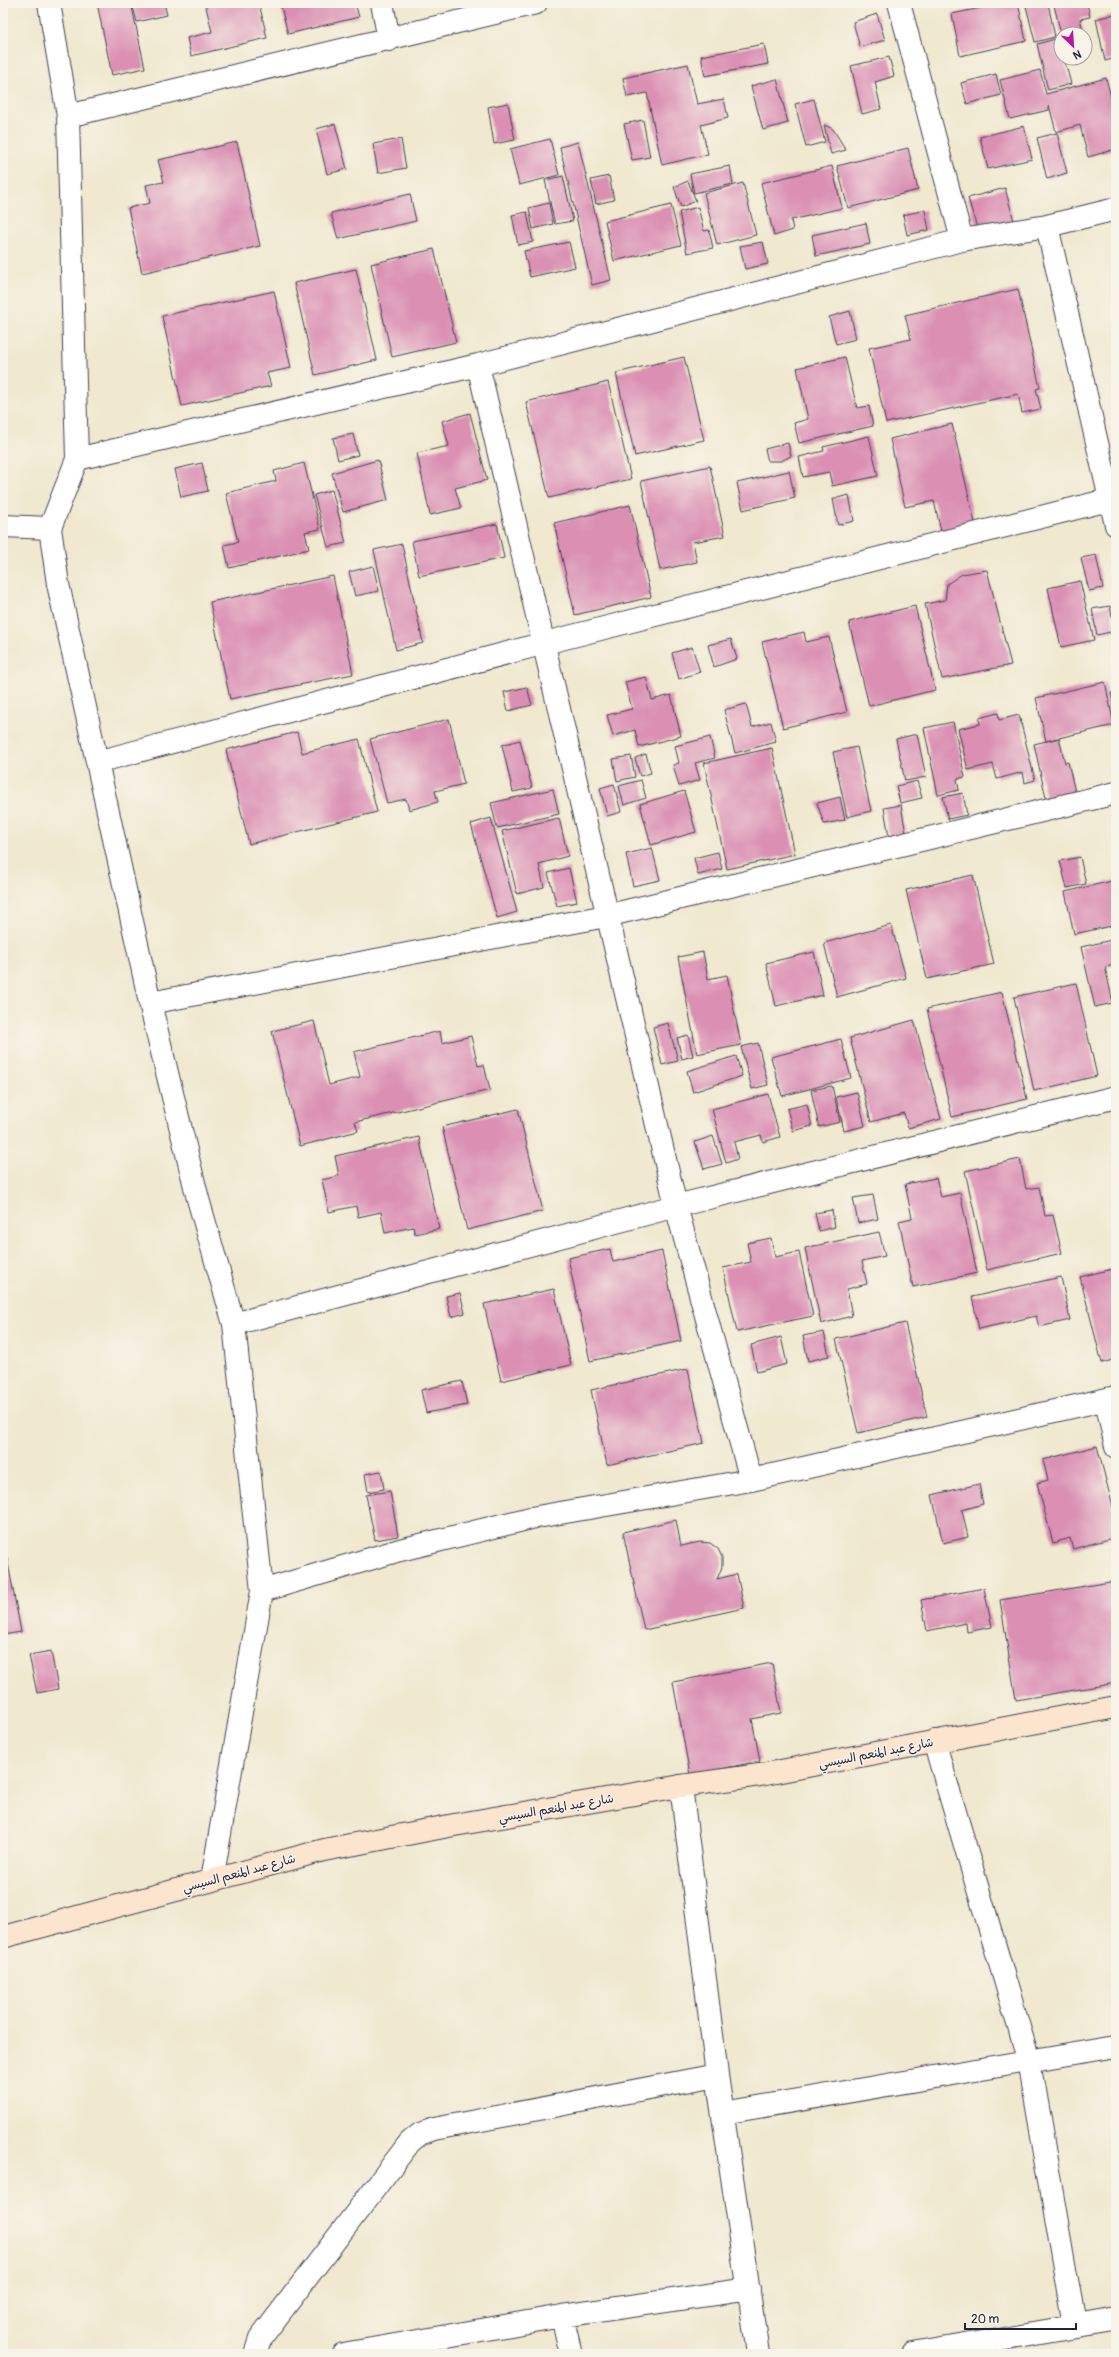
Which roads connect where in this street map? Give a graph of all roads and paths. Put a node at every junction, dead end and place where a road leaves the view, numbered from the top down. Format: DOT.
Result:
graph roads {
  1 [pos="48,3"];
  2 [pos="382,3"];
  3 [pos="536,3"];
  4 [pos="899,3"];
  5 [pos="389,40"];
  6 [pos="68,116"];
  7 [pos="1116,209"];
  8 [pos="1046,226"];
  9 [pos="962,240"];
  10 [pos="478,365"];
  11 [pos="77,459"];
  12 [pos="1113,499"];
  13 [pos="1116,525"];
  14 [pos="3,526"];
  15 [pos="50,528"];
  16 [pos="545,643"];
  17 [pos="97,762"];
  18 [pos="1116,794"];
  19 [pos="606,916"];
  20 [pos="150,1003"];
  21 [pos="1116,1097"];
  22 [pos="676,1206"];
  23 [pos="234,1324"];
  24 [pos="1111,1398"];
  25 [pos="1116,1446"];
  26 [pos="751,1480"];
  27 [pos="262,1591"];
  28 [pos="1116,1707"];
  29 [pos="934,1742"];
  30 [pos="681,1786"];
  31 [pos="212,1880"];
  32 [pos="3,1937"];
  33 [pos="1116,2046"];
  34 [pos="1029,2061"];
  35 [pos="717,2075"];
  36 [pos="723,2113"];
  37 [pos="749,2289"];
  38 [pos="562,2316"];
  39 [pos="1116,2319"];
  40 [pos="1075,2326"];
  41 [pos="255,2354"];
  42 [pos="343,2354"];
  43 [pos="571,2354"];
  44 [pos="758,2354"];
  45 [pos="912,2354"];
  1 -- 6 [label="street"];
  2 -- 5 [label="street"];
  3 -- 5 [label="street"];
  4 -- 9 [label="street"];
  5 -- 6 [label="street"];
  6 -- 11 [label="street"];
  7 -- 8 [label="street"];
  8 -- 9 [label="street"];
  8 -- 12 [label="street"];
  9 -- 10 [label="street"];
  10 -- 11 [label="street"];
  10 -- 16 [label="street"];
  11 -- 15 [label="street"];
  12 -- 13 [label="street"];
  12 -- 16 [label="street"];
  14 -- 15 [label="street"];
  15 -- 17 [label="street"];
  16 -- 17 [label="street"];
  16 -- 19 [label="street"];
  17 -- 20 [label="street"];
  18 -- 19 [label="street"];
  19 -- 20 [label="street"];
  19 -- 22 [label="street"];
  20 -- 23 [label="street"];
  21 -- 22 [label="street"];
  22 -- 23 [label="street"];
  22 -- 26 [label="street"];
  23 -- 27 [label="street"];
  24 -- 25 [label="street"];
  24 -- 26 [label="street"];
  26 -- 27 [label="street"];
  27 -- 31 [label="street"];
  28 -- 29 [label="street, شارع عبد المنعم السيسي"];
  29 -- 30 [label="street, شارع عبد المنعم السيسي"];
  29 -- 34 [label="street"];
  30 -- 31 [label="street, شارع عبد المنعم السيسي"];
  30 -- 35 [label="street"];
  31 -- 32 [label="street, شارع عبد المنعم السيسي"];
  33 -- 34 [label="street"];
  34 -- 36 [label="street"];
  34 -- 40 [label="street"];
  35 -- 36 [label="street"];
  35 -- 41 [label="street"];
  36 -- 37 [label="street"];
  37 -- 38 [label="street"];
  37 -- 44 [label="street"];
  38 -- 42 [label="street"];
  38 -- 43 [label="street"];
  39 -- 40 [label="street"];
  40 -- 45 [label="street"];
}
